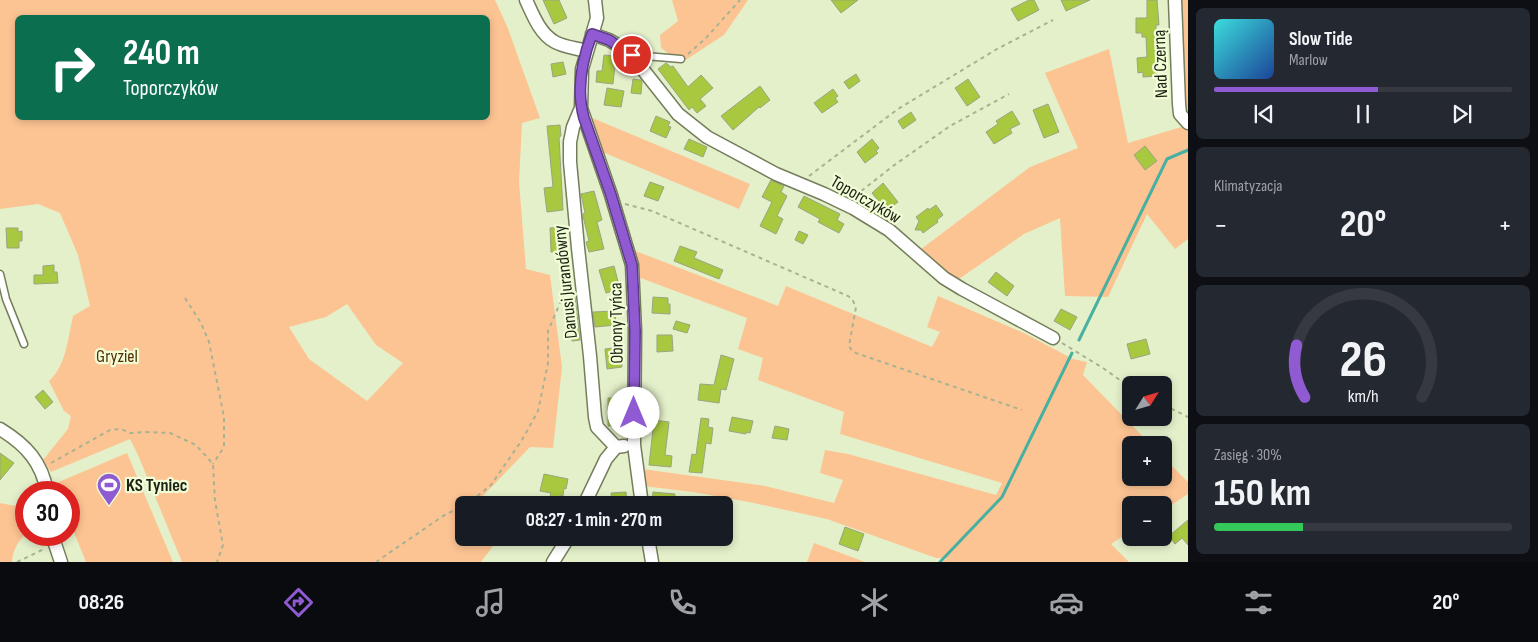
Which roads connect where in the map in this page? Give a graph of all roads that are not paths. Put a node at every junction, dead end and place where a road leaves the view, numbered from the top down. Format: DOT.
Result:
graph roads {
  1 [pos="526,0"];
  2 [pos="596,0"];
  3 [pos="1175,0"];
  4 [pos="592,34"];
  5 [pos="586,51"];
  6 [pos="632,55"];
  7 [pos="681,59"];
  8 [pos="581,108"];
  9 [pos="1188,123"];
  10 [pos="0,274"];
  11 [pos="1053,338"];
  12 [pos="24,344"];
  13 [pos="0,429"];
  14 [pos="634,445"];
  15 [pos="616,447"];
  16 [pos="44,481"];
  17 [pos="588,496"];
  18 [pos="641,496"];
  19 [pos="55,546"];
  20 [pos="563,546"];
  21 [pos="649,546"];
  22 [pos="60,562"];
  23 [pos="553,562"];
  24 [pos="652,562"];
  1 -- 5 [label="street"];
  2 -- 4 [label="street, Obrony Tyńca"];
  3 -- 9 [label="street, Nad Czerną"];
  4 -- 5 [label="street, Obrony Tyńca"];
  4 -- 6 [label="street, Toporczyków"];
  5 -- 8 [label="street, Obrony Tyńca"];
  6 -- 7 [label="lane"];
  6 -- 11 [label="street, Toporczyków"];
  8 -- 14 [label="street, Obrony Tyńca"];
  8 -- 15 [label="street, Danusi Jurandówny"];
  10 -- 12 [label="lane"];
  13 -- 16 [label="street"];
  14 -- 15 [label="street"];
  14 -- 18 [label="street, Obrony Tyńca"];
  15 -- 17 [label="street"];
  19 -- 22 [label="street"];
  20 -- 23 [label="street"];
  21 -- 24 [label="street"];
}
